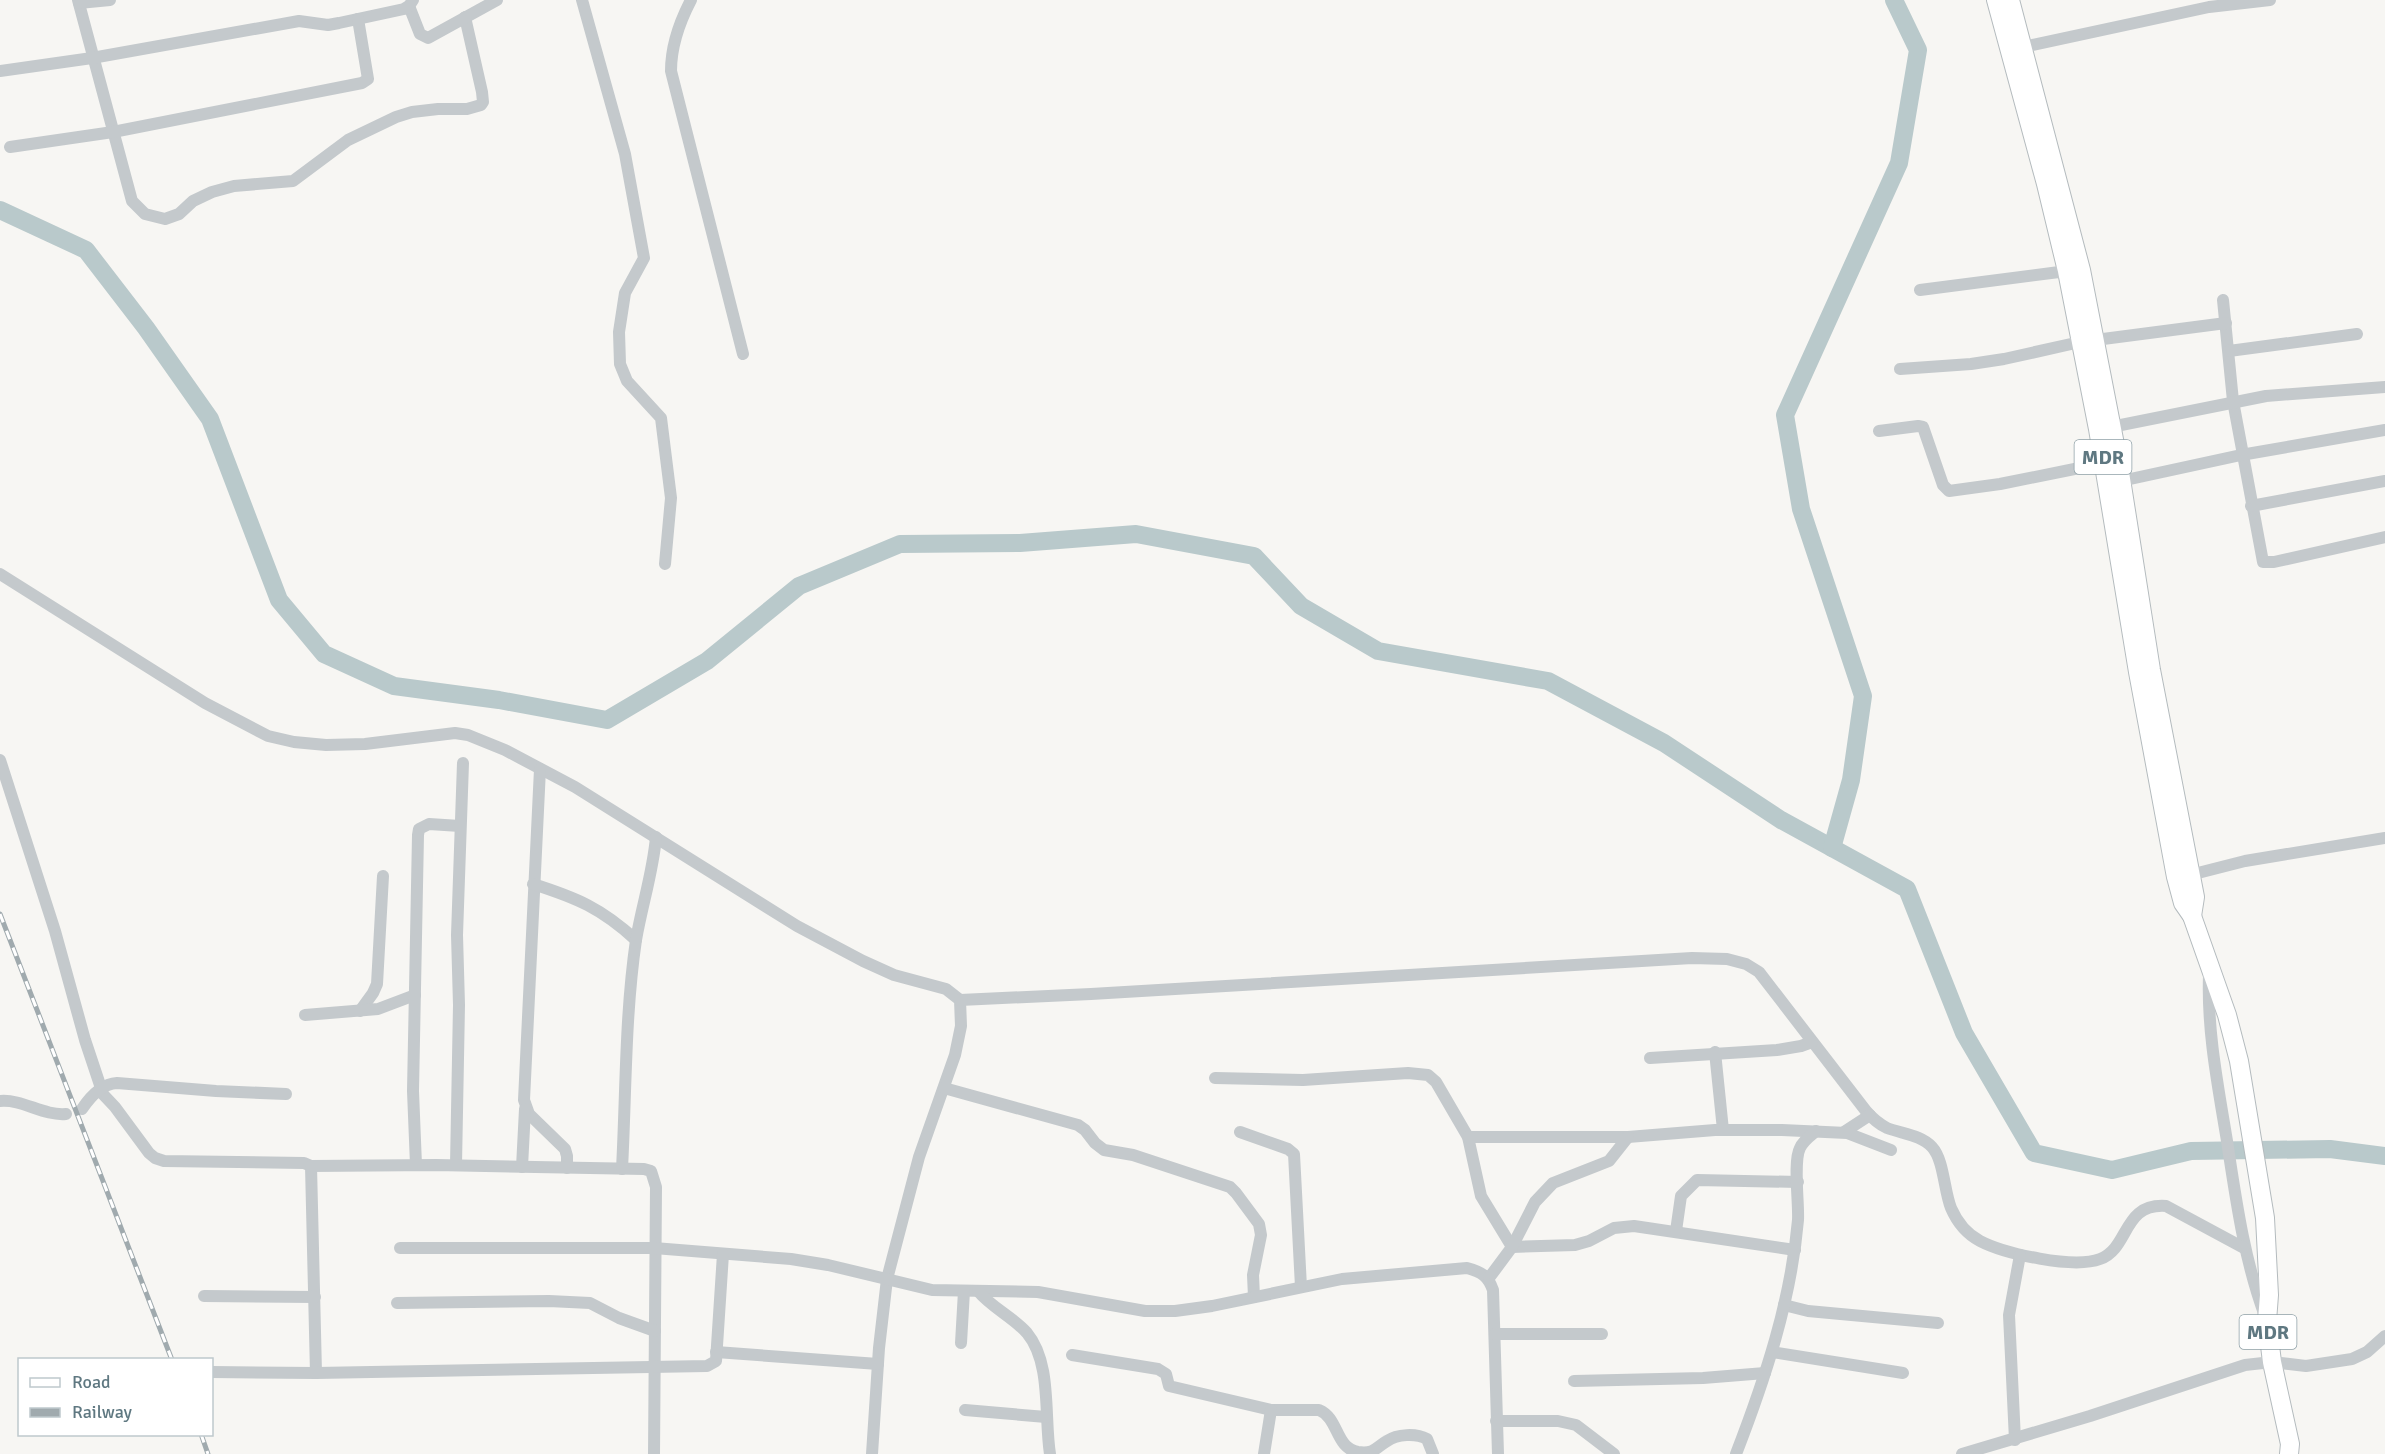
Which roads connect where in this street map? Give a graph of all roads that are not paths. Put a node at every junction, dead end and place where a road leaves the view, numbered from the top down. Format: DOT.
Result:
graph roads {
  1 [pos="110,0"];
  2 [pos="467,0"];
  3 [pos="497,0"];
  4 [pos="582,0"];
  5 [pos="691,0"];
  6 [pos="1996,0"];
  7 [pos="2010,0"];
  8 [pos="2270,0"];
  9 [pos="78,2"];
  10 [pos="411,3"];
  11 [pos="468,16"];
  12 [pos="358,19"];
  13 [pos="2023,47"];
  14 [pos="92,58"];
  15 [pos="0,71"];
  16 [pos="113,132"];
  17 [pos="10,147"];
  18 [pos="2067,271"];
  19 [pos="1920,290"];
  20 [pos="2223,300"];
  21 [pos="2226,323"];
  22 [pos="2357,334"];
  23 [pos="2087,340"];
  24 [pos="2229,351"];
  25 [pos="743,354"];
  26 [pos="1900,369"];
  27 [pos="2385,387"];
  28 [pos="2233,401"];
  29 [pos="2111,427"];
  30 [pos="2385,430"];
  31 [pos="1879,431"];
  32 [pos="2241,455"];
  33 [pos="2104,463"];
  34 [pos="2121,481"];
  35 [pos="2385,481"];
  36 [pos="2251,506"];
  37 [pos="2385,537"];
  38 [pos="665,564"];
  39 [pos="0,574"];
  40 [pos="0,760"];
  41 [pos="463,763"];
  42 [pos="540,769"];
  43 [pos="460,826"];
  44 [pos="656,837"];
  45 [pos="2385,838"];
  46 [pos="2190,875"];
  47 [pos="384,876"];
  48 [pos="533,884"];
  49 [pos="2192,916"];
  50 [pos="636,940"];
  51 [pos="2210,966"];
  52 [pos="415,995"];
  53 [pos="960,1000"];
  54 [pos="360,1011"];
  55 [pos="305,1015"];
  56 [pos="1812,1042"];
  57 [pos="1715,1052"];
  58 [pos="1650,1058"];
  59 [pos="1215,1078"];
  60 [pos="944,1088"];
  61 [pos="100,1089"];
  62 [pos="286,1094"];
  63 [pos="0,1101"];
  64 [pos="82,1109"];
  65 [pos="525,1109"];
  66 [pos="66,1114"];
  67 [pos="1870,1115"];
  68 [pos="1723,1130"];
  69 [pos="1816,1131"];
  70 [pos="1240,1132"];
  71 [pos="1844,1132"];
  72 [pos="1468,1137"];
  73 [pos="1628,1137"];
  74 [pos="1891,1149"];
  75 [pos="416,1165"];
  76 [pos="311,1166"];
  77 [pos="456,1166"];
  78 [pos="522,1167"];
  79 [pos="567,1168"];
  80 [pos="622,1169"];
  81 [pos="1798,1182"];
  82 [pos="1676,1231"];
  83 [pos="1512,1247"];
  84 [pos="400,1248"];
  85 [pos="654,1248"];
  86 [pos="2244,1248"];
  87 [pos="1795,1250"];
  88 [pos="723,1254"];
  89 [pos="2020,1255"];
  90 [pos="1489,1278"];
  91 [pos="887,1279"];
  92 [pos="1301,1287"];
  93 [pos="964,1291"];
  94 [pos="978,1291"];
  95 [pos="204,1296"];
  96 [pos="315,1297"];
  97 [pos="1254,1297"];
  98 [pos="398,1303"];
  99 [pos="1784,1305"];
  100 [pos="2267,1320"];
  101 [pos="1938,1323"];
  102 [pos="654,1331"];
  103 [pos="1495,1334"];
  104 [pos="1602,1334"];
  105 [pos="2385,1336"];
  106 [pos="961,1343"];
  107 [pos="716,1352"];
  108 [pos="1772,1352"];
  109 [pos="1072,1355"];
  110 [pos="2272,1362"];
  111 [pos="878,1364"];
  112 [pos="655,1367"];
  113 [pos="213,1372"];
  114 [pos="1902,1372"];
  115 [pos="316,1373"];
  116 [pos="1765,1373"];
  117 [pos="1574,1381"];
  118 [pos="965,1410"];
  119 [pos="1271,1410"];
  120 [pos="1046,1417"];
  121 [pos="1496,1421"];
  122 [pos="2015,1440"];
  123 [pos="2293,1450"];
  124 [pos="654,1454"];
  125 [pos="873,1454"];
  126 [pos="1050,1454"];
  127 [pos="1264,1454"];
  128 [pos="1433,1454"];
  129 [pos="1498,1454"];
  130 [pos="1614,1454"];
  131 [pos="1736,1454"];
  132 [pos="1962,1454"];
  1 -- 9 [label="street"];
  2 -- 11 [label="street"];
  3 -- 11 [label="street"];
  4 -- 38 [label="street"];
  5 -- 25 [label="street"];
  6 -- 18 [label="main road, MDR"];
  7 -- 13 [label="main road, MDR"];
  8 -- 13 [label="street"];
  9 -- 14 [label="street"];
  10 -- 11 [label="street"];
  10 -- 12 [label="street"];
  11 -- 16 [label="street"];
  12 -- 14 [label="street"];
  12 -- 16 [label="street"];
  13 -- 23 [label="main road, MDR"];
  14 -- 15 [label="street"];
  14 -- 16 [label="street"];
  16 -- 17 [label="street"];
  18 -- 19 [label="street"];
  18 -- 23 [label="main road, MDR"];
  20 -- 21 [label="street"];
  21 -- 23 [label="street"];
  21 -- 24 [label="street"];
  22 -- 24 [label="street"];
  23 -- 26 [label="street"];
  23 -- 29 [label="main road, MDR"];
  23 -- 33 [label="main road, MDR"];
  24 -- 28 [label="street"];
  27 -- 28 [label="street"];
  28 -- 29 [label="street"];
  28 -- 32 [label="street"];
  29 -- 34 [label="main road, MDR"];
  30 -- 32 [label="street"];
  31 -- 33 [label="street"];
  32 -- 34 [label="street"];
  32 -- 36 [label="street"];
  33 -- 49 [label="main road, MDR"];
  34 -- 46 [label="main road, MDR"];
  35 -- 36 [label="street"];
  36 -- 37 [label="street"];
  39 -- 42 [label="street"];
  40 -- 61 [label="street"];
  41 -- 43 [label="street"];
  42 -- 44 [label="street"];
  42 -- 48 [label="street"];
  43 -- 52 [label="street"];
  43 -- 77 [label="street"];
  44 -- 50 [label="street"];
  44 -- 53 [label="street"];
  45 -- 46 [label="street"];
  46 -- 49 [label="main road, MDR"];
  47 -- 54 [label="street"];
  48 -- 50 [label="street"];
  48 -- 65 [label="street"];
  49 -- 51 [label="main road, MDR"];
  50 -- 80 [label="street"];
  51 -- 86 [label="street"];
  51 -- 100 [label="main road, MDR"];
  52 -- 54 [label="street"];
  52 -- 75 [label="street"];
  53 -- 56 [label="street"];
  53 -- 60 [label="street"];
  54 -- 55 [label="street"];
  56 -- 57 [label="street"];
  56 -- 67 [label="street"];
  57 -- 58 [label="street"];
  57 -- 68 [label="street"];
  59 -- 72 [label="street"];
  60 -- 91 [label="street"];
  60 -- 97 [label="street"];
  61 -- 62 [label="street"];
  61 -- 64 [label="street"];
  61 -- 76 [label="street"];
  63 -- 66 [label="street"];
  65 -- 78 [label="street"];
  65 -- 79 [label="street"];
  67 -- 71 [label="street"];
  67 -- 89 [label="street"];
  68 -- 69 [label="street"];
  68 -- 73 [label="street"];
  69 -- 71 [label="street"];
  69 -- 81 [label="street"];
  70 -- 92 [label="street"];
  71 -- 74 [label="street"];
  72 -- 73 [label="street"];
  72 -- 83 [label="street"];
  73 -- 83 [label="street"];
  75 -- 76 [label="street"];
  75 -- 77 [label="street"];
  76 -- 96 [label="street"];
  77 -- 78 [label="street"];
  78 -- 79 [label="street"];
  79 -- 80 [label="street"];
  80 -- 85 [label="street"];
  81 -- 82 [label="street"];
  81 -- 87 [label="street"];
  82 -- 83 [label="street"];
  82 -- 87 [label="street"];
  83 -- 90 [label="street"];
  84 -- 85 [label="street"];
  85 -- 88 [label="street"];
  85 -- 102 [label="street"];
  86 -- 89 [label="street"];
  86 -- 100 [label="street"];
  87 -- 99 [label="street"];
  88 -- 91 [label="street"];
  88 -- 107 [label="street"];
  89 -- 122 [label="street"];
  90 -- 92 [label="street"];
  90 -- 103 [label="street"];
  91 -- 93 [label="street"];
  91 -- 111 [label="street"];
  92 -- 97 [label="street"];
  93 -- 94 [label="street"];
  93 -- 106 [label="street"];
  94 -- 97 [label="street"];
  94 -- 120 [label="street"];
  95 -- 96 [label="street"];
  96 -- 115 [label="street"];
  98 -- 102 [label="street"];
  99 -- 101 [label="street"];
  99 -- 108 [label="street"];
  100 -- 110 [label="main road, MDR"];
  102 -- 112 [label="street"];
  103 -- 104 [label="street"];
  103 -- 121 [label="street"];
  105 -- 110 [label="street"];
  107 -- 111 [label="street"];
  107 -- 112 [label="street"];
  108 -- 114 [label="street"];
  108 -- 116 [label="street"];
  109 -- 119 [label="street"];
  110 -- 122 [label="street"];
  110 -- 123 [label="main road, MDR"];
  111 -- 125 [label="street"];
  112 -- 115 [label="street"];
  112 -- 124 [label="street"];
  113 -- 115 [label="street"];
  116 -- 117 [label="street"];
  116 -- 131 [label="street"];
  118 -- 120 [label="street"];
  119 -- 127 [label="street"];
  119 -- 128 [label="street"];
  120 -- 126 [label="street"];
  121 -- 129 [label="street"];
  121 -- 130 [label="street"];
  122 -- 132 [label="street"];
}
